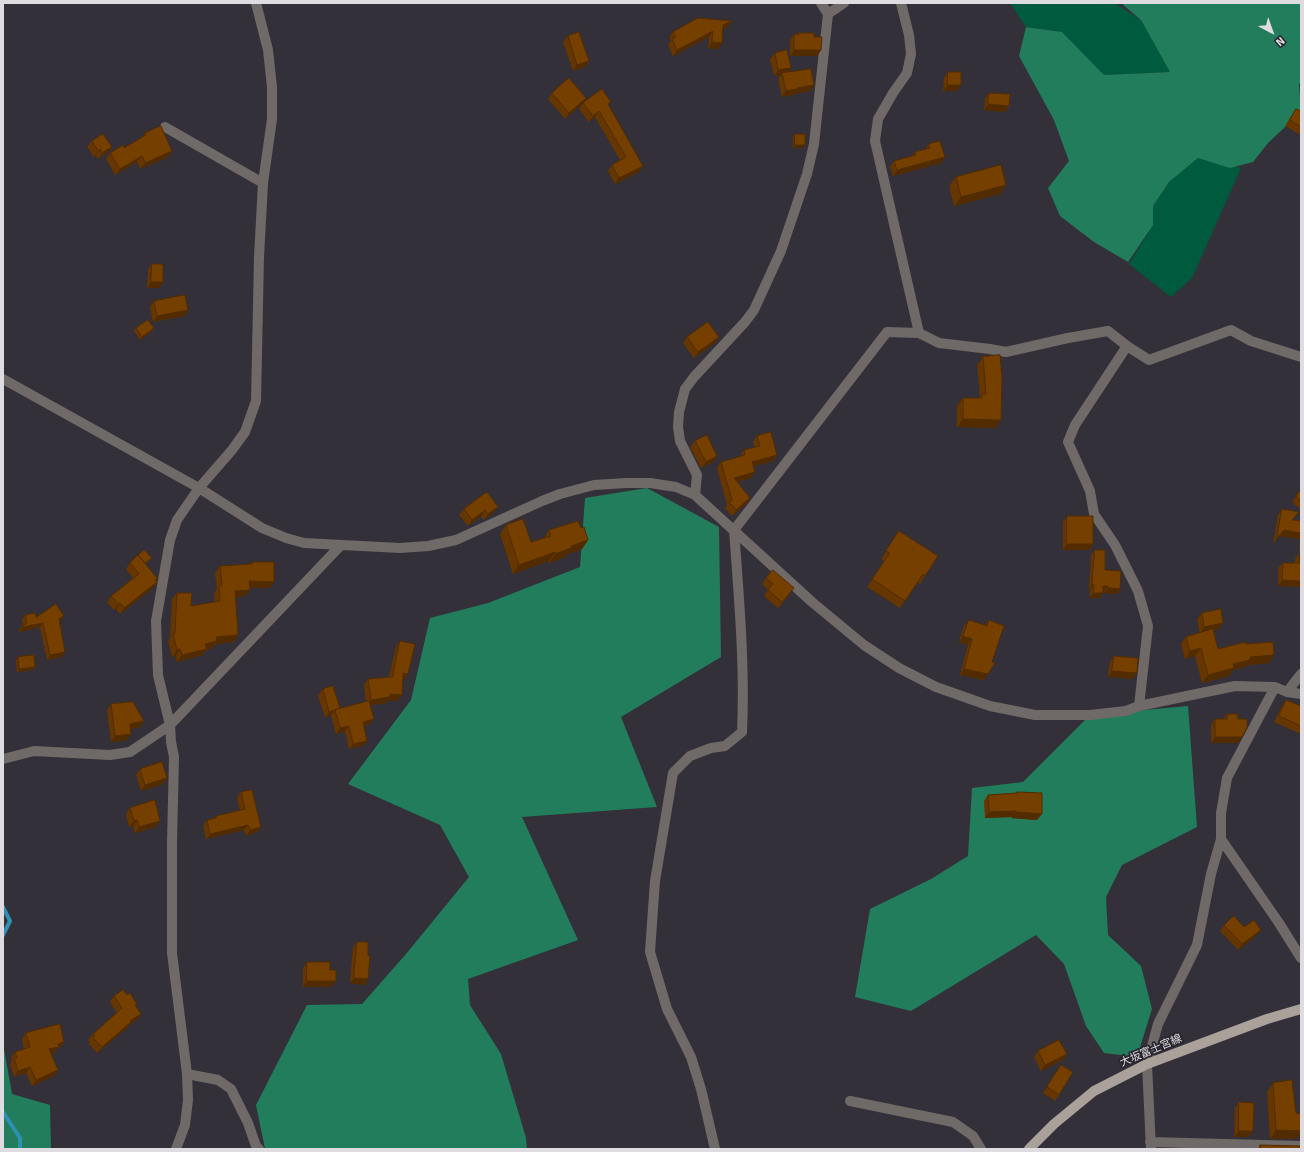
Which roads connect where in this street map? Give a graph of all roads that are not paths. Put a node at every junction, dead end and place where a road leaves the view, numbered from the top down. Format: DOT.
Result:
graph roads {
  1 [pos="256,3"];
  2 [pos="821,3"];
  3 [pos="844,3"];
  4 [pos="901,3"];
  5 [pos="828,14"];
  6 [pos="165,127"];
  7 [pos="263,183"];
  8 [pos="919,333"];
  9 [pos="1127,346"];
  10 [pos="1301,357"];
  11 [pos="3,379"];
  12 [pos="199,488"];
  13 [pos="695,495"];
  14 [pos="734,530"];
  15 [pos="341,545"];
  16 [pos="1301,674"];
  17 [pos="1275,687"];
  18 [pos="1287,692"];
  19 [pos="1301,694"];
  20 [pos="1139,706"];
  21 [pos="170,725"];
  22 [pos="3,759"];
  23 [pos="1221,838"];
  24 [pos="1301,958"];
  25 [pos="1301,1009"];
  26 [pos="1147,1064"];
  27 [pos="187,1074"];
  28 [pos="850,1101"];
  29 [pos="1150,1145"];
  30 [pos="1301,1146"];
  31 [pos="176,1149"];
  32 [pos="259,1149"];
  33 [pos="715,1149"];
  34 [pos="981,1149"];
  35 [pos="1029,1149"];
  1 -- 7 [label="street"];
  2 -- 5 [label="street"];
  3 -- 5 [label="street"];
  4 -- 8 [label="street"];
  5 -- 13 [label="street"];
  6 -- 7 [label="street"];
  7 -- 12 [label="street"];
  8 -- 9 [label="street"];
  8 -- 14 [label="street"];
  9 -- 10 [label="street"];
  9 -- 20 [label="street"];
  11 -- 12 [label="street"];
  12 -- 15 [label="street"];
  12 -- 21 [label="street"];
  13 -- 14 [label="street"];
  13 -- 15 [label="street"];
  14 -- 20 [label="street"];
  14 -- 33 [label="street"];
  15 -- 21 [label="street"];
  16 -- 18 [label="street"];
  17 -- 18 [label="street"];
  17 -- 20 [label="street"];
  17 -- 23 [label="street"];
  18 -- 19 [label="street"];
  21 -- 22 [label="street"];
  21 -- 27 [label="street"];
  23 -- 24 [label="street"];
  23 -- 26 [label="street"];
  25 -- 26 [label="main road, 大坂富士宮線"];
  26 -- 29 [label="street"];
  26 -- 35 [label="main road, 大坂富士宮線"];
  27 -- 31 [label="street"];
  27 -- 32 [label="street"];
  28 -- 34 [label="street"];
  29 -- 30 [label="street"];
}
